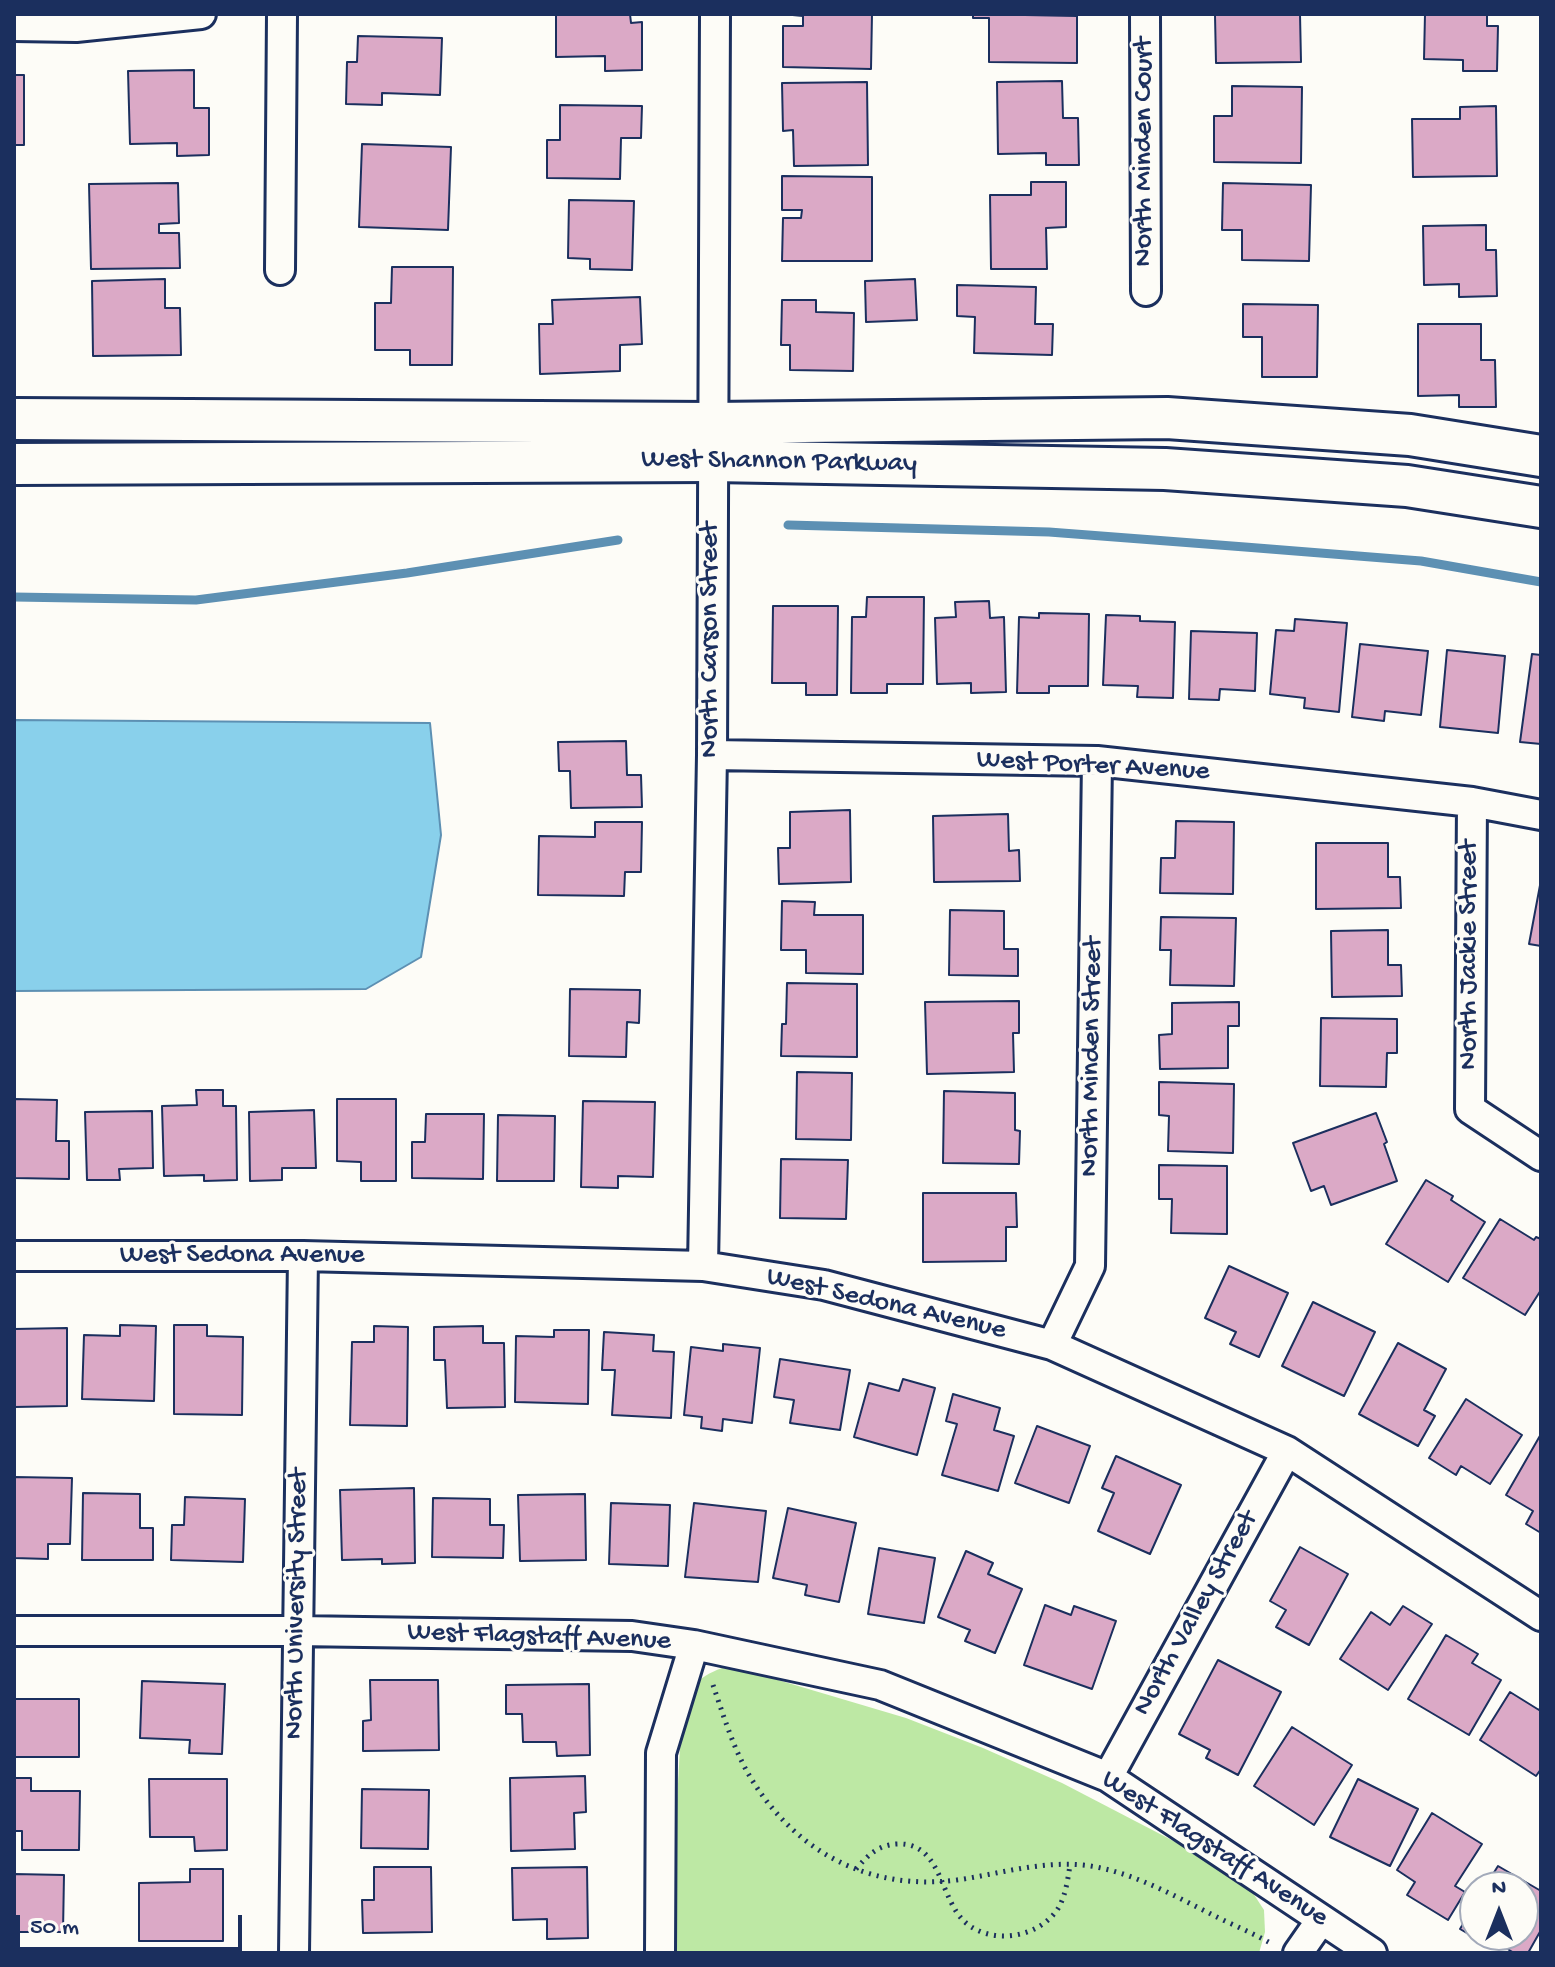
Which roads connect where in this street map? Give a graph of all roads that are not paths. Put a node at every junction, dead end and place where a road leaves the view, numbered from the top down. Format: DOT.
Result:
graph roads {
  1 [pos="201,14"];
  2 [pos="282,14"];
  3 [pos="715,14"];
  4 [pos="1145,14"];
  5 [pos="14,26"];
  6 [pos="280,270"];
  7 [pos="1146,291"];
  8 [pos="14,419"];
  9 [pos="712,442"];
  10 [pos="1541,456"];
  11 [pos="14,464"];
  12 [pos="1541,507"];
  13 [pos="712,755"];
  14 [pos="1097,761"];
  15 [pos="1472,802"];
  16 [pos="1541,815"];
  17 [pos="1541,1156"];
  18 [pos="14,1256"];
  19 [pos="303,1256"];
  20 [pos="703,1266"];
  21 [pos="1052,1345"];
  22 [pos="1287,1451"];
  23 [pos="1541,1616"];
  24 [pos="14,1631"];
  25 [pos="297,1631"];
  26 [pos="694,1645"];
  27 [pos="1108,1777"];
  28 [pos="1321,1920"];
  29 [pos="1285,1949"];
  30 [pos="294,1953"];
  31 [pos="660,1953"];
  32 [pos="1372,1953"];
  1 -- 5 [label="street"];
  2 -- 6 [label="street"];
  3 -- 9 [label="street, North Carson Street"];
  4 -- 7 [label="street, North Minden Court"];
  8 -- 9 [label="street, West Shannon Parkway"];
  9 -- 10 [label="street, West Shannon Parkway"];
  9 -- 11 [label="street, West Shannon Parkway"];
  9 -- 12 [label="street, West Shannon Parkway"];
  9 -- 13 [label="street, North Carson Street"];
  13 -- 14 [label="street, West Porter Avenue"];
  13 -- 20 [label="street, North Carson Street"];
  14 -- 15 [label="street, West Porter Avenue"];
  14 -- 21 [label="street, North Minden Street"];
  15 -- 16 [label="street, West Porter Avenue"];
  15 -- 17 [label="street, North Jackie Street"];
  18 -- 19 [label="street, West Sedona Avenue"];
  19 -- 20 [label="street, West Sedona Avenue"];
  19 -- 25 [label="street, North University Street"];
  20 -- 21 [label="street, West Sedona Avenue"];
  21 -- 22 [label="street, West Sedona Avenue"];
  22 -- 23 [label="street, West Sedona Avenue"];
  22 -- 27 [label="street, North Valley Street"];
  24 -- 25 [label="street, West Flagstaff Avenue"];
  25 -- 26 [label="street, West Flagstaff Avenue"];
  25 -- 30 [label="street, North University Street"];
  26 -- 27 [label="street, West Flagstaff Avenue"];
  26 -- 31 [label="street"];
  27 -- 28 [label="street, West Flagstaff Avenue"];
  28 -- 29 [label="street"];
  28 -- 32 [label="street, West Flagstaff Avenue"];
}
